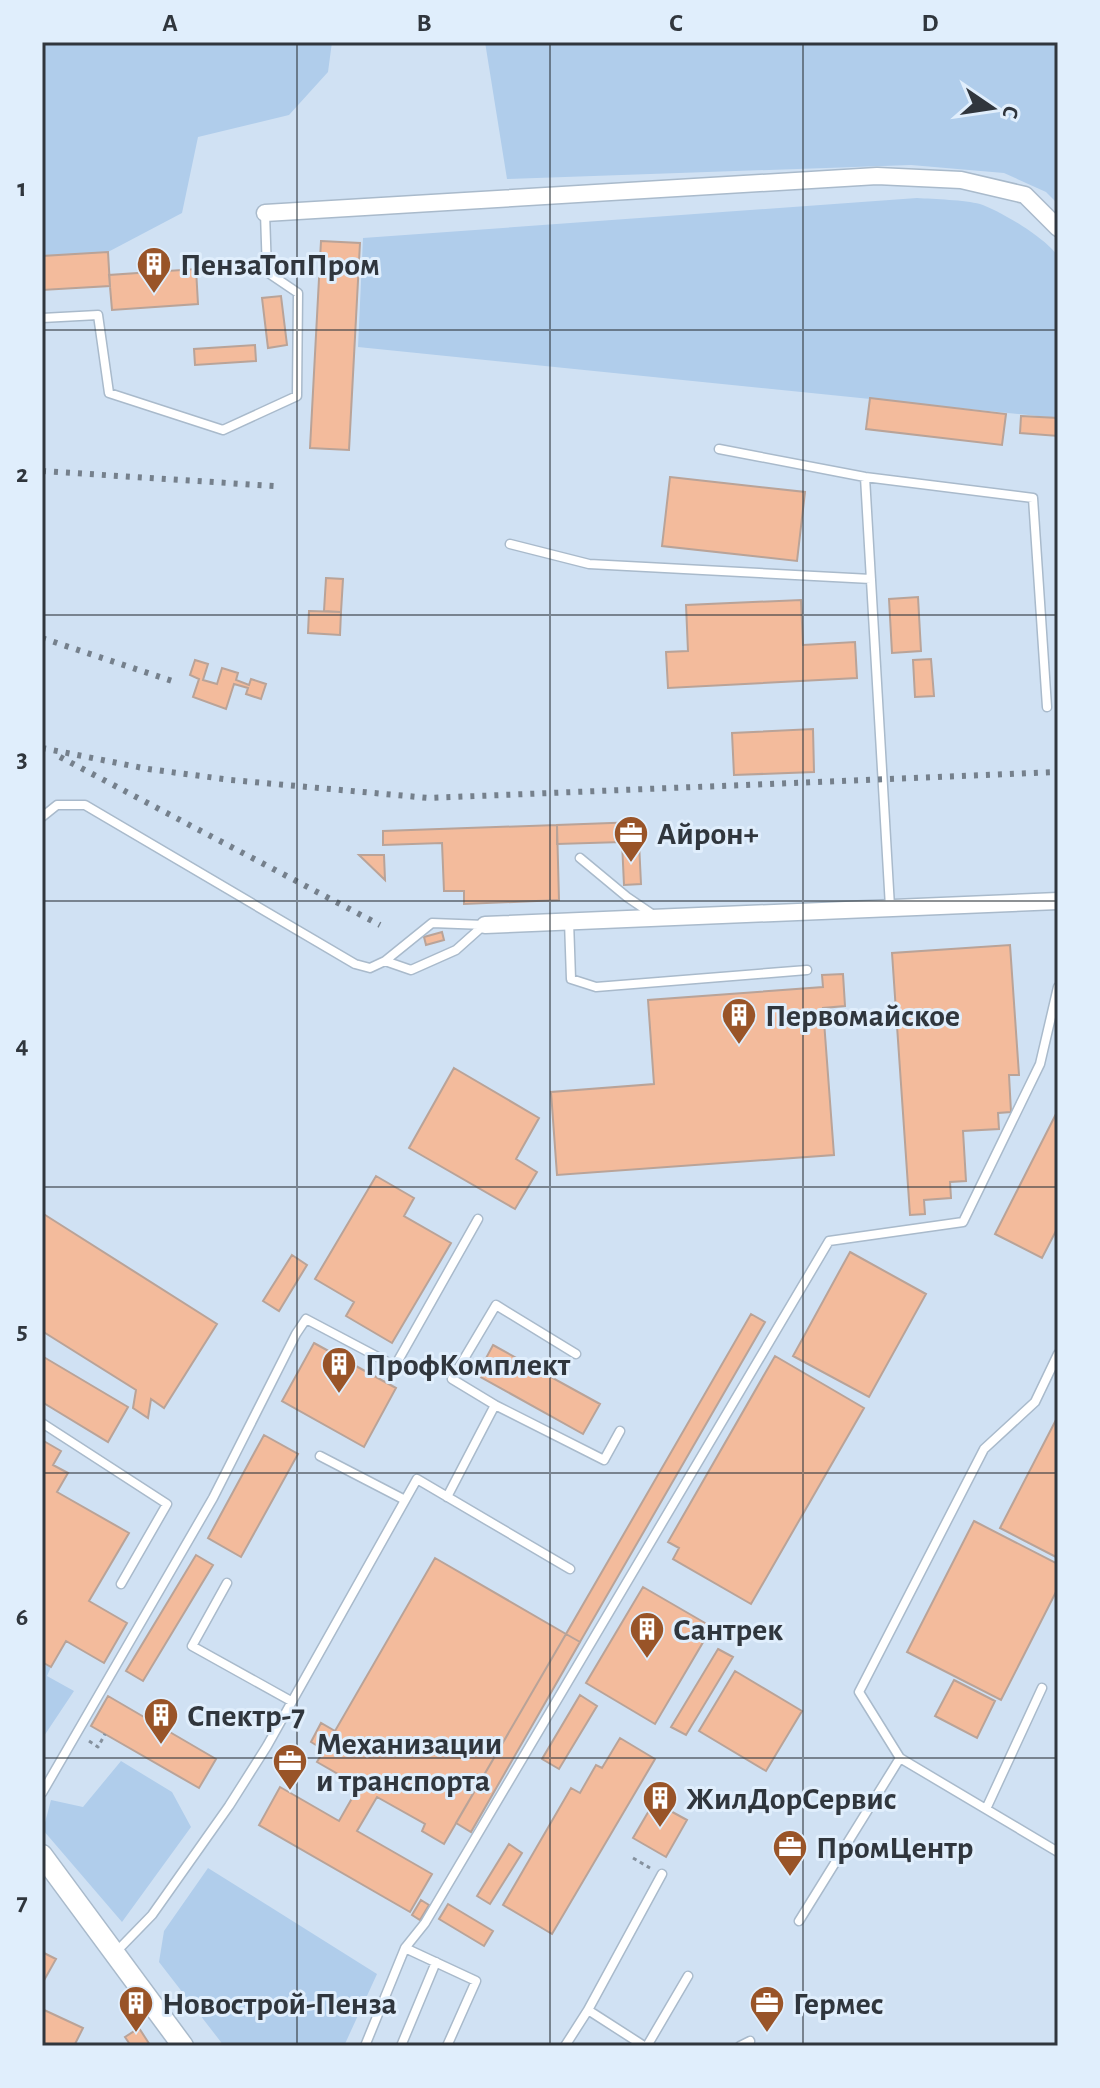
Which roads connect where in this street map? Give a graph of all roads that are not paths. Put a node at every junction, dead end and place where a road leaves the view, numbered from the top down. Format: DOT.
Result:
graph roads {
  1 [pos="265,213"];
  2 [pos="1058,228"];
  3 [pos="42,318"];
  4 [pos="719,449"];
  5 [pos="865,477"];
  6 [pos="510,544"];
  7 [pos="871,579"];
  8 [pos="1047,707"];
  9 [pos="42,817"];
  10 [pos="580,858"];
  11 [pos="1058,901"];
  12 [pos="890,907"];
  13 [pos="656,917"];
  14 [pos="569,920"];
  15 [pos="485,925"];
  16 [pos="385,961"];
  17 [pos="807,970"];
  18 [pos="1058,987"];
  19 [pos="478,1219"];
  20 [pos="576,1354"];
  21 [pos="1058,1354"];
  22 [pos="495,1405"];
  23 [pos="42,1423"];
  24 [pos="620,1431"];
  25 [pos="320,1456"];
  26 [pos="447,1497"];
  27 [pos="405,1500"];
  28 [pos="570,1569"];
  29 [pos="227,1583"];
  30 [pos="121,1584"];
  31 [pos="1042,1688"];
  32 [pos="291,1701"];
  33 [pos="900,1758"];
  34 [pos="42,1793"];
  35 [pos="986,1809"];
  36 [pos="1058,1852"];
  37 [pos="42,1855"];
  38 [pos="662,1874"];
  39 [pos="799,1921"];
  40 [pos="405,1948"];
  41 [pos="115,1953"];
  42 [pos="436,1962"];
  43 [pos="688,1976"];
  44 [pos="588,2010"];
  45 [pos="750,2041"];
  46 [pos="183,2046"];
  47 [pos="365,2046"];
  48 [pos="401,2046"];
  49 [pos="447,2046"];
  50 [pos="565,2046"];
  51 [pos="645,2046"];
  52 [pos="740,2046"];
  1 -- 2 [label="street"];
  1 -- 3 [label="lane"];
  4 -- 5 [label="lane"];
  5 -- 7 [label="lane"];
  5 -- 8 [label="lane"];
  6 -- 7 [label="lane"];
  7 -- 12 [label="lane"];
  9 -- 16 [label="lane"];
  10 -- 13 [label="lane"];
  11 -- 12 [label="street"];
  12 -- 13 [label="street"];
  13 -- 14 [label="street"];
  14 -- 15 [label="street"];
  14 -- 17 [label="lane"];
  15 -- 16 [label="lane"];
  15 -- 16 [label="lane"];
  18 -- 40 [label="lane"];
  19 -- 34 [label="lane"];
  20 -- 22 [label="lane"];
  21 -- 33 [label="lane"];
  22 -- 24 [label="lane"];
  22 -- 26 [label="lane"];
  23 -- 30 [label="lane"];
  25 -- 27 [label="lane"];
  26 -- 27 [label="lane"];
  26 -- 28 [label="lane"];
  27 -- 32 [label="lane"];
  29 -- 32 [label="lane"];
  31 -- 35 [label="lane"];
  32 -- 41 [label="lane"];
  33 -- 35 [label="lane"];
  33 -- 39 [label="lane"];
  35 -- 36 [label="lane"];
  37 -- 41 [label="street"];
  38 -- 44 [label="lane"];
  40 -- 42 [label="lane"];
  40 -- 47 [label="lane"];
  41 -- 46 [label="street"];
  42 -- 48 [label="lane"];
  42 -- 49 [label="lane"];
  43 -- 51 [label="lane"];
  44 -- 50 [label="lane"];
  44 -- 51 [label="lane"];
  45 -- 52 [label="lane"];
}
